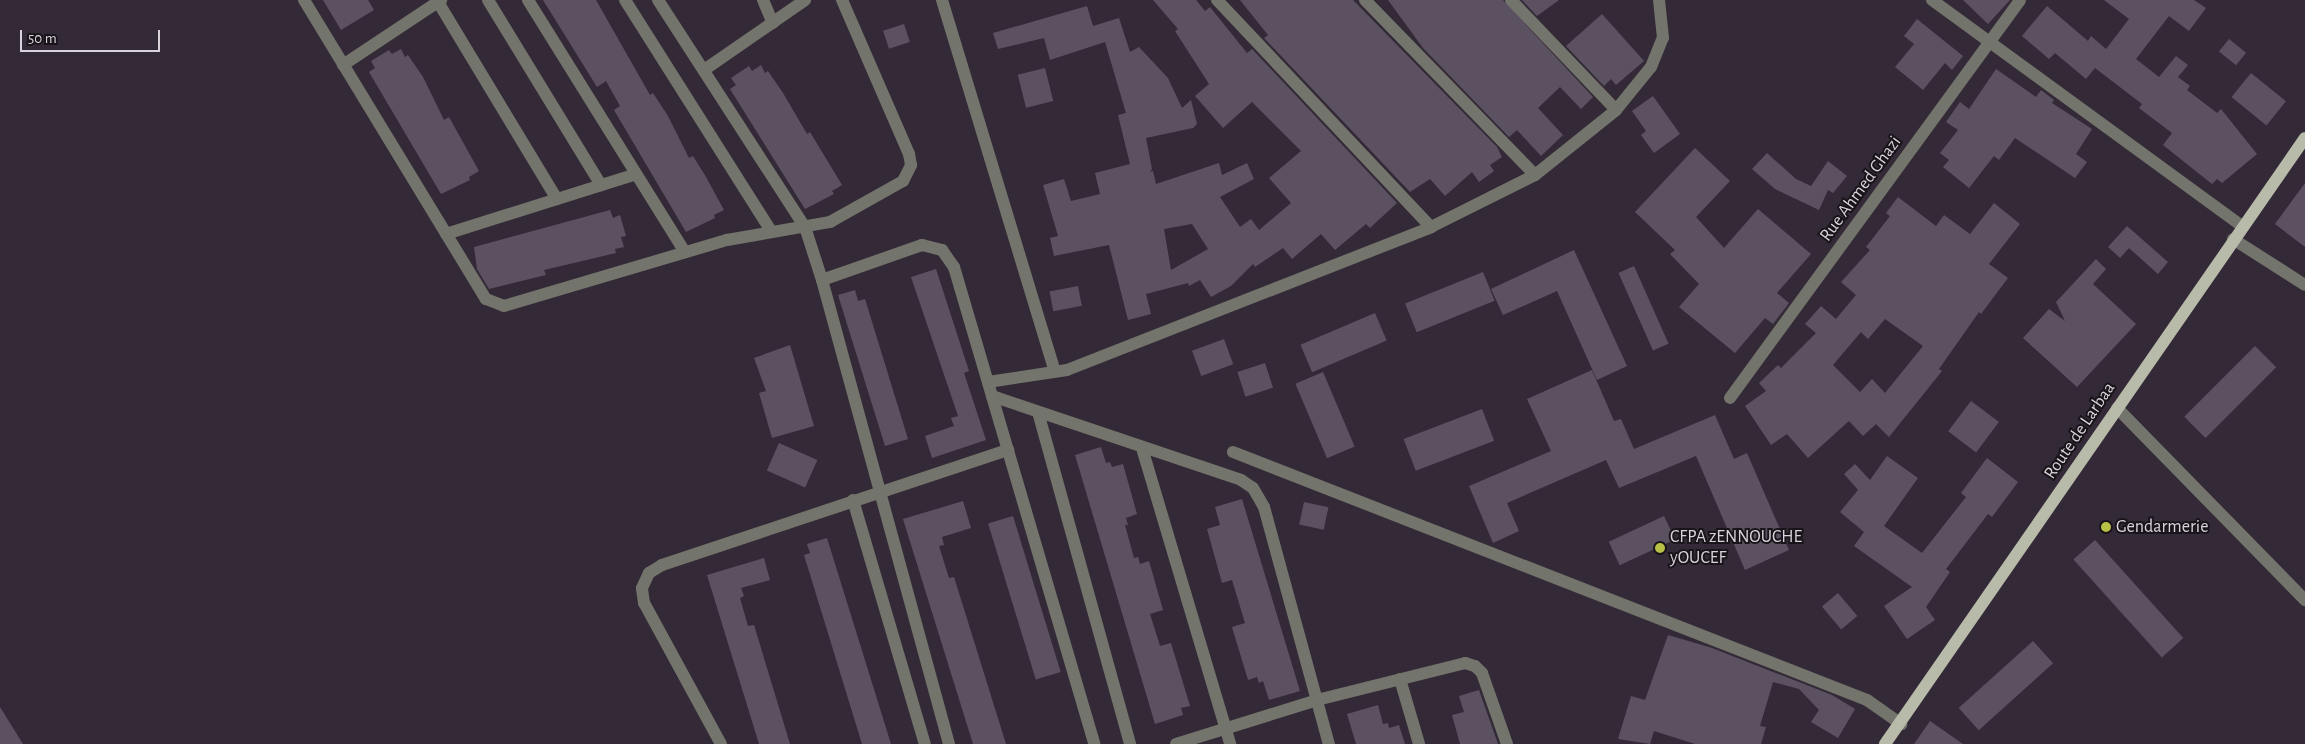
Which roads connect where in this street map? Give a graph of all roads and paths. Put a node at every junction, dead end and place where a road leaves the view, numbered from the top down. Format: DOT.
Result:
graph roads {
  1 [pos="304,0"];
  2 [pos="488,0"];
  3 [pos="528,0"];
  4 [pos="625,0"];
  5 [pos="658,0"];
  6 [pos="763,0"];
  7 [pos="805,0"];
  8 [pos="842,0"];
  9 [pos="942,0"];
  10 [pos="1217,0"];
  11 [pos="1366,0"];
  12 [pos="1511,0"];
  13 [pos="1659,0"];
  14 [pos="1932,0"];
  15 [pos="2020,0"];
  16 [pos="432,3"];
  17 [pos="772,23"];
  18 [pos="1988,43"];
  19 [pos="343,65"];
  20 [pos="704,70"];
  21 [pos="1616,110"];
  22 [pos="2305,138"];
  23 [pos="636,174"];
  24 [pos="1535,175"];
  25 [pos="601,185"];
  26 [pos="557,199"];
  27 [pos="2242,226"];
  28 [pos="804,227"];
  29 [pos="1431,227"];
  30 [pos="771,231"];
  31 [pos="446,234"];
  32 [pos="2234,239"];
  33 [pos="685,252"];
  34 [pos="822,280"];
  35 [pos="2305,285"];
  36 [pos="1055,371"];
  37 [pos="988,382"];
  38 [pos="992,396"];
  39 [pos="1730,398"];
  40 [pos="2117,408"];
  41 [pos="1038,412"];
  42 [pos="1142,448"];
  43 [pos="1008,450"];
  44 [pos="1233,452"];
  45 [pos="880,491"];
  46 [pos="853,500"];
  47 [pos="2305,600"];
  48 [pos="1400,679"];
  49 [pos="1317,700"];
  50 [pos="1900,724"];
  51 [pos="1225,728"];
  52 [pos="721,744"];
  53 [pos="925,744"];
  54 [pos="949,744"];
  55 [pos="1094,744"];
  56 [pos="1130,744"];
  57 [pos="1176,744"];
  58 [pos="1230,744"];
  59 [pos="1329,744"];
  60 [pos="1419,744"];
  61 [pos="1507,744"];
  62 [pos="1885,744"];
  1 -- 19 [label="street"];
  2 -- 25 [label="street"];
  3 -- 23 [label="street"];
  4 -- 30 [label="street"];
  5 -- 20 [label="street"];
  6 -- 17 [label="street"];
  7 -- 17 [label="street"];
  8 -- 28 [label="street"];
  9 -- 36 [label="street"];
  10 -- 29 [label="street"];
  11 -- 24 [label="street"];
  12 -- 21 [label="street"];
  13 -- 21 [label="street"];
  14 -- 18 [label="street"];
  15 -- 18 [label="street, Rue Ahmed Ghazi"];
  16 -- 19 [label="street"];
  16 -- 26 [label="street"];
  17 -- 20 [label="street"];
  18 -- 27 [label="street"];
  18 -- 39 [label="street, Rue Ahmed Ghazi"];
  19 -- 31 [label="street"];
  20 -- 28 [label="street"];
  21 -- 24 [label="street"];
  22 -- 27 [label="main road, Route de Larbaa"];
  23 -- 25 [label="street"];
  23 -- 33 [label="street"];
  24 -- 29 [label="street"];
  25 -- 26 [label="street"];
  26 -- 31 [label="street"];
  27 -- 32 [label="main road, Route de Larbaa"];
  28 -- 30 [label="street"];
  28 -- 34 [label="street"];
  29 -- 36 [label="street"];
  30 -- 33 [label="street"];
  31 -- 33 [label="street"];
  32 -- 35 [label="street"];
  32 -- 40 [label="main road, Route de Larbaa"];
  34 -- 37 [label="street"];
  34 -- 45 [label="street"];
  36 -- 37 [label="street"];
  37 -- 38 [label="street"];
  38 -- 41 [label="street"];
  38 -- 43 [label="street"];
  40 -- 47 [label="street"];
  40 -- 50 [label="main road, Route de Larbaa"];
  41 -- 42 [label="street"];
  41 -- 56 [label="street"];
  42 -- 49 [label="street"];
  42 -- 51 [label="street"];
  43 -- 45 [label="street"];
  43 -- 55 [label="street"];
  44 -- 50 [label="street"];
  45 -- 46 [label="street"];
  45 -- 54 [label="street"];
  46 -- 52 [label="street"];
  46 -- 53 [label="street"];
  48 -- 49 [label="street"];
  48 -- 60 [label="street"];
  48 -- 61 [label="street"];
  49 -- 51 [label="street"];
  49 -- 59 [label="street"];
  50 -- 62 [label="main road, Route de Larbaa"];
  51 -- 57 [label="street"];
  51 -- 58 [label="street"];
}
